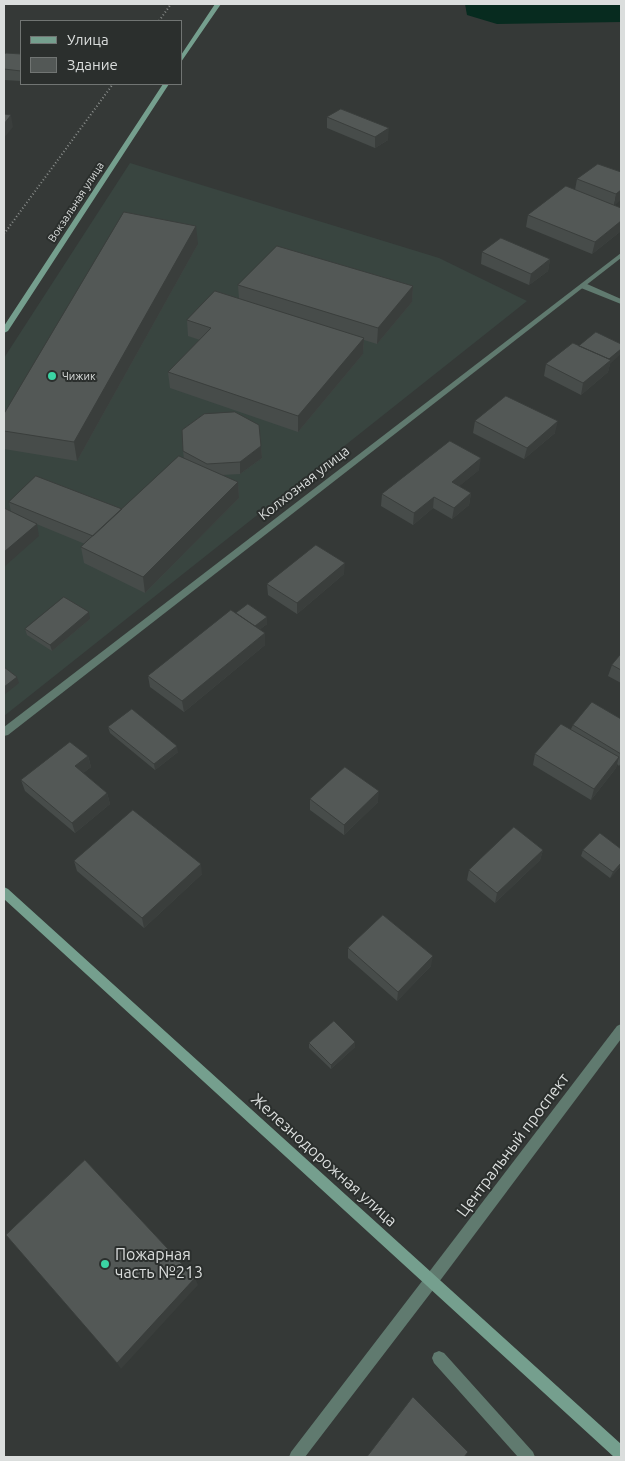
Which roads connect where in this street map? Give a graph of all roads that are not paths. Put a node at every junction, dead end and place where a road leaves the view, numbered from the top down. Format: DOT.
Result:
graph roads {
  1 [pos="218,4"];
  2 [pos="182,58"];
  3 [pos="165,85"];
  4 [pos="621,255"];
  5 [pos="584,286"];
  6 [pos="621,302"];
  7 [pos="4,331"];
  8 [pos="4,732"];
  9 [pos="4,892"];
  10 [pos="621,1030"];
  11 [pos="431,1281"];
  12 [pos="439,1358"];
  13 [pos="621,1454"];
  14 [pos="296,1457"];
  15 [pos="528,1457"];
  1 -- 2 [label="main road"];
  3 -- 7 [label="main road, Вокзальная улица"];
  4 -- 5 [label="street, Колхозная улица"];
  5 -- 6 [label="street"];
  5 -- 8 [label="street, Колхозная улица"];
  9 -- 11 [label="main road, Железнодорожная улица"];
  10 -- 11 [label="street, Центральный проспект"];
  11 -- 13 [label="main road, Железнодорожная улица"];
  11 -- 14 [label="street, Центральный проспект"];
  12 -- 15 [label="street"];
}
